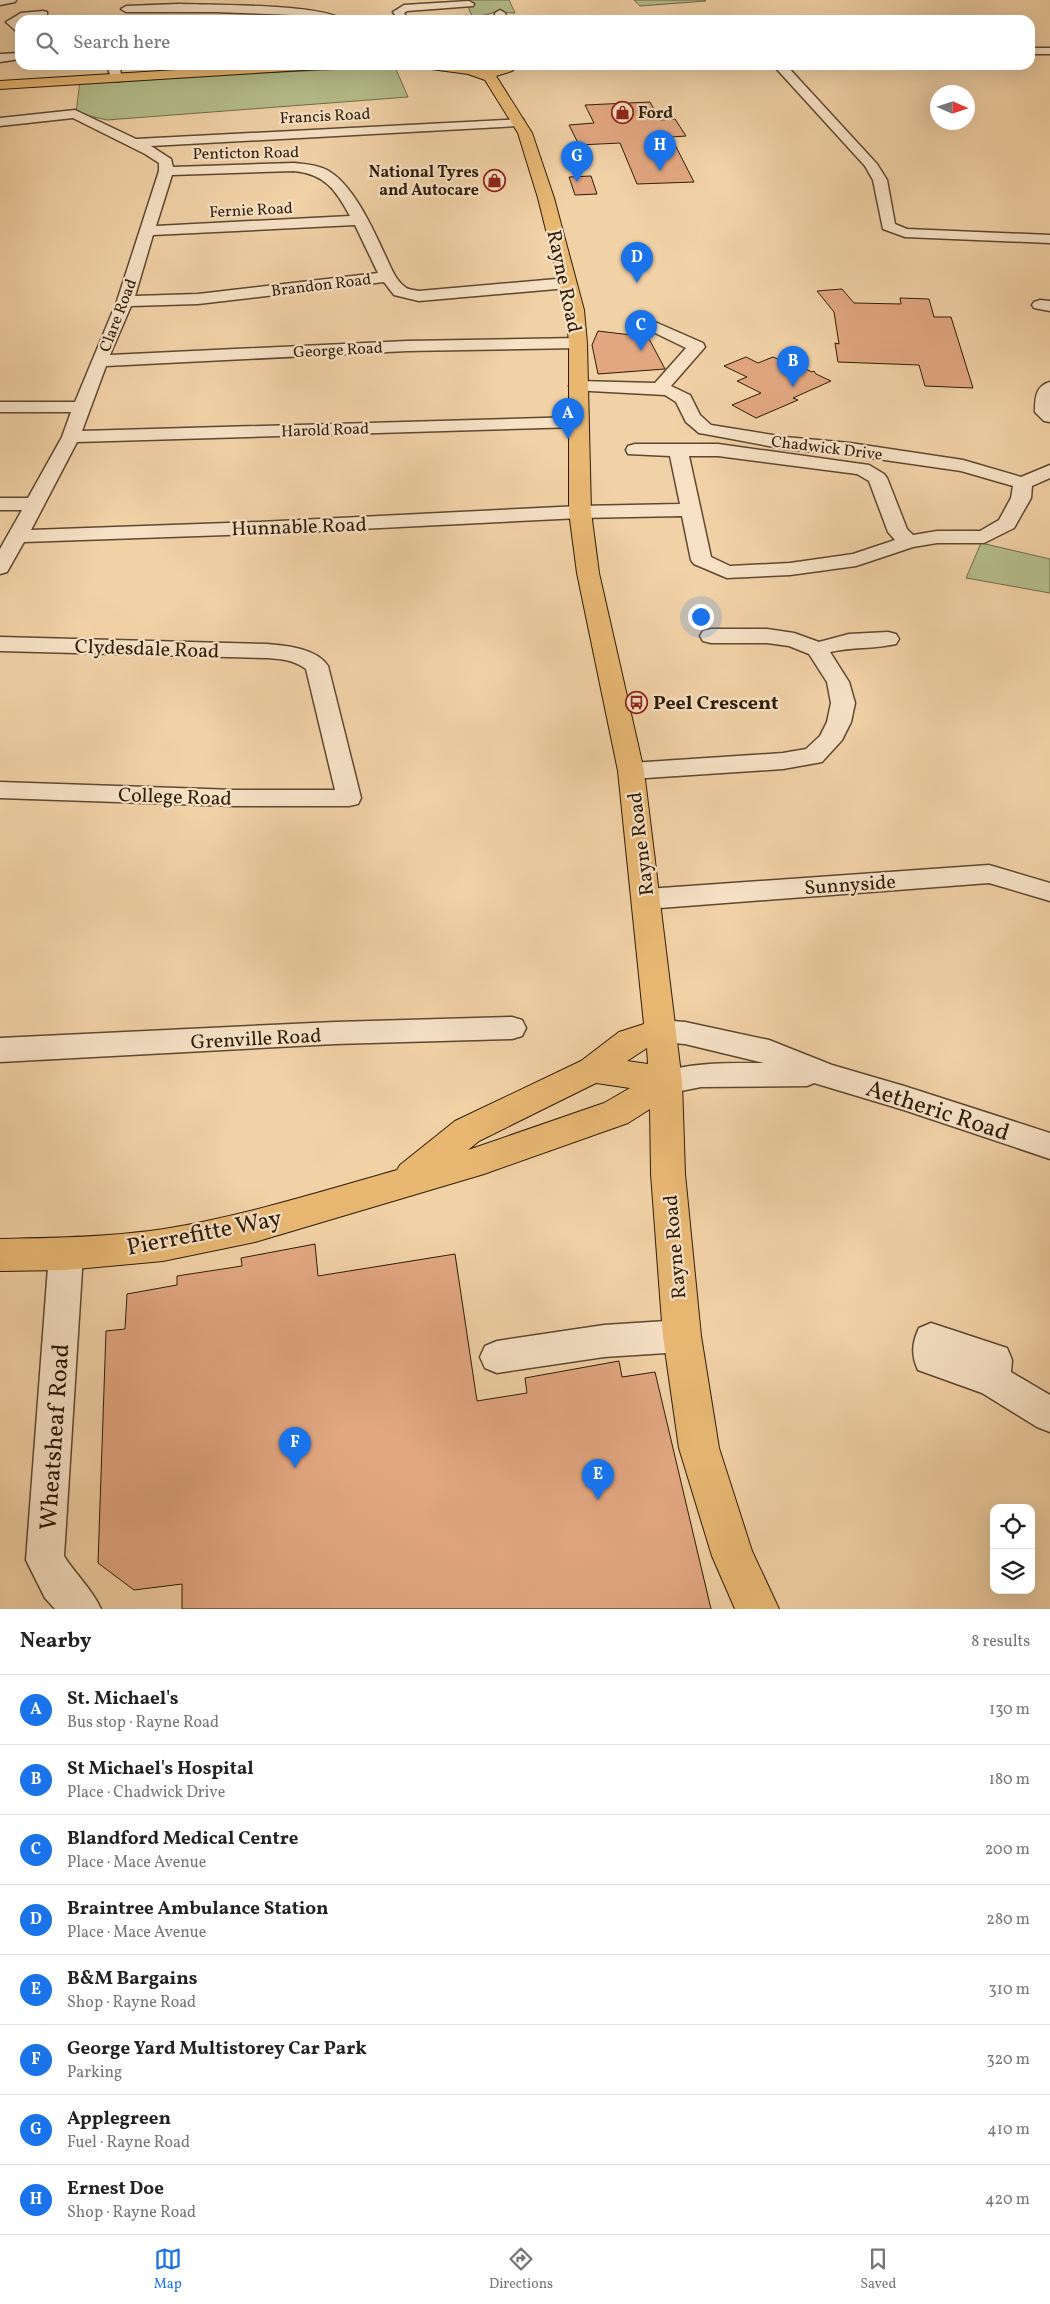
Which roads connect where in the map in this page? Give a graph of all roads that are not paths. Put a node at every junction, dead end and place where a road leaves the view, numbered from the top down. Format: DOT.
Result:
graph roads {
  1 [pos="11,0"];
  2 [pos="0,2"];
  3 [pos="468,2"];
  4 [pos="126,9"];
  5 [pos="232,9"];
  6 [pos="43,14"];
  7 [pos="396,14"];
  8 [pos="25,15"];
  9 [pos="227,15"];
  10 [pos="313,15"];
  11 [pos="472,15"];
  12 [pos="15,30"];
  13 [pos="7,32"];
  14 [pos="1047,51"];
  15 [pos="15,56"];
  16 [pos="0,58"];
  17 [pos="1050,63"];
  18 [pos="173,70"];
  19 [pos="472,70"];
  20 [pos="509,70"];
  21 [pos="784,70"];
  22 [pos="115,72"];
  23 [pos="0,85"];
  24 [pos="498,86"];
  25 [pos="0,122"];
  26 [pos="518,122"];
  27 [pos="134,144"];
  28 [pos="166,171"];
  29 [pos="359,220"];
  30 [pos="146,231"];
  31 [pos="1050,239"];
  32 [pos="388,276"];
  33 [pos="568,284"];
  34 [pos="125,301"];
  35 [pos="655,327"];
  36 [pos="578,343"];
  37 [pos="99,361"];
  38 [pos="578,386"];
  39 [pos="1050,387"];
  40 [pos="660,388"];
  41 [pos="83,406"];
  42 [pos="0,407"];
  43 [pos="1050,417"];
  44 [pos="578,422"];
  45 [pos="71,437"];
  46 [pos="635,450"];
  47 [pos="678,450"];
  48 [pos="1050,471"];
  49 [pos="1023,482"];
  50 [pos="0,504"];
  51 [pos="34,504"];
  52 [pos="691,510"];
  53 [pos="580,512"];
  54 [pos="18,536"];
  55 [pos="909,542"];
  56 [pos="0,568"];
  57 [pos="710,636"];
  58 [pos="888,639"];
  59 [pos="0,644"];
  60 [pos="817,649"];
  61 [pos="631,771"];
  62 [pos="0,790"];
  63 [pos="349,798"];
  64 [pos="1050,892"];
  65 [pos="647,899"];
  66 [pos="512,1028"];
  67 [pos="662,1031"];
  68 [pos="0,1050"];
  69 [pos="593,1070"];
  70 [pos="825,1075"];
  71 [pos="666,1082"];
  72 [pos="1050,1146"];
  73 [pos="403,1182"];
  74 [pos="66,1254"];
  75 [pos="0,1255"];
  76 [pos="682,1336"];
  77 [pos="497,1356"];
  78 [pos="993,1380"];
  79 [pos="1050,1415"];
  80 [pos="81,1609"];
  81 [pos="757,1609"];
  1 -- 2 [label="street"];
  3 -- 7 [label="street"];
  3 -- 11 [label="street"];
  4 -- 5 [label="street"];
  5 -- 9 [label="street"];
  5 -- 10 [label="street"];
  6 -- 8 [label="street"];
  12 -- 13 [label="street"];
  14 -- 17 [label="street"];
  15 -- 16 [label="street"];
  18 -- 22 [label="main road"];
  19 -- 24 [label="main road, Rayne Road"];
  20 -- 24 [label="main road"];
  21 -- 31 [label="street"];
  22 -- 23 [label="main road"];
  24 -- 26 [label="main road, Rayne Road"];
  25 -- 27 [label="street"];
  26 -- 27 [label="street, Francis Road"];
  26 -- 33 [label="main road, Rayne Road"];
  27 -- 28 [label="street"];
  28 -- 29 [label="street, Penticton Road"];
  28 -- 30 [label="street, Clare Road"];
  29 -- 30 [label="street, Fernie Road"];
  29 -- 32 [label="street, Penticton Road"];
  30 -- 34 [label="street, Clare Road"];
  32 -- 33 [label="street, Brandon Road"];
  32 -- 34 [label="street, Brandon Road"];
  33 -- 36 [label="main road, Rayne Road"];
  34 -- 37 [label="street, Clare Road"];
  35 -- 40 [label="street"];
  36 -- 37 [label="street, George Road"];
  36 -- 38 [label="main road, Rayne Road"];
  37 -- 41 [label="street, Clare Road"];
  38 -- 40 [label="street, Chadwick Drive"];
  38 -- 44 [label="main road, Rayne Road"];
  39 -- 43 [label="street"];
  40 -- 49 [label="street, Chadwick Drive"];
  41 -- 42 [label="street"];
  41 -- 45 [label="street, Clare Road"];
  44 -- 45 [label="street, Harold Road"];
  44 -- 53 [label="main road, Rayne Road"];
  45 -- 51 [label="street, Clare Road"];
  46 -- 47 [label="street"];
  47 -- 52 [label="street"];
  47 -- 55 [label="street"];
  48 -- 49 [label="street"];
  49 -- 55 [label="street"];
  50 -- 51 [label="street"];
  51 -- 54 [label="street, Clare Road"];
  52 -- 53 [label="street, Hunnable Road"];
  52 -- 55 [label="street"];
  53 -- 54 [label="street, Hunnable Road"];
  53 -- 61 [label="main road, Rayne Road"];
  54 -- 56 [label="street, Clare Road"];
  57 -- 60 [label="street"];
  58 -- 60 [label="street"];
  59 -- 63 [label="street, Clydesdale Road"];
  60 -- 61 [label="street"];
  61 -- 65 [label="main road, Rayne Road"];
  62 -- 63 [label="street, College Road"];
  64 -- 65 [label="street, Sunnyside"];
  65 -- 67 [label="main road, Rayne Road"];
  66 -- 68 [label="street, Grenville Road"];
  67 -- 69 [label="main road, Pierrefitte Way"];
  67 -- 70 [label="street, Aetheric Road"];
  67 -- 71 [label="main road, Rayne Road"];
  69 -- 71 [label="main road"];
  69 -- 73 [label="main road, Pierrefitte Way"];
  70 -- 71 [label="street, Aetheric Road"];
  70 -- 72 [label="street, Aetheric Road"];
  71 -- 73 [label="main road, Pierrefitte Way"];
  71 -- 76 [label="main road, Rayne Road"];
  73 -- 74 [label="main road, Pierrefitte Way"];
  74 -- 75 [label="main road, Pierrefitte Way"];
  74 -- 80 [label="street, Wheatsheaf Road"];
  76 -- 77 [label="street"];
  76 -- 81 [label="main road, Rayne Road"];
  78 -- 79 [label="street"];
}
